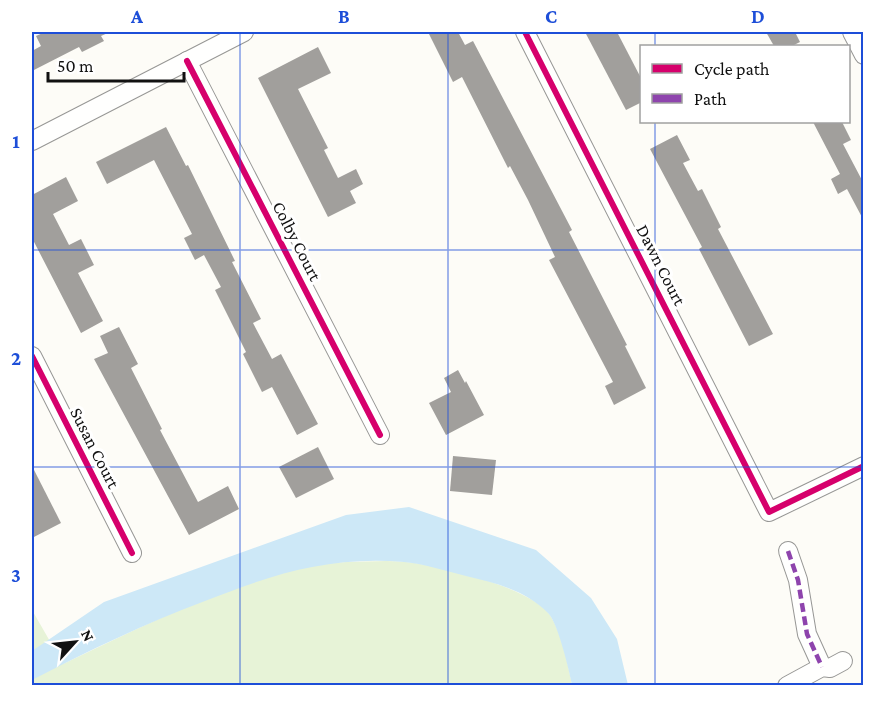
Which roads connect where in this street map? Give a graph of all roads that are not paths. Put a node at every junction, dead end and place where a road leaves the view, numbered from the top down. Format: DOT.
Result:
graph roads {
  1 [pos="244,32"];
  2 [pos="525,32"];
  3 [pos="852,32"];
  4 [pos="864,55"];
  5 [pos="187,61"];
  6 [pos="32,141"];
  7 [pos="32,356"];
  8 [pos="380,435"];
  9 [pos="864,466"];
  10 [pos="788,551"];
  11 [pos="132,553"];
  12 [pos="843,661"];
  13 [pos="822,667"];
  14 [pos="787,686"];
  1 -- 5 [label="street"];
  2 -- 9 [label="street, Dawn Court"];
  3 -- 4 [label="street"];
  5 -- 6 [label="street"];
  5 -- 8 [label="street, Colby Court"];
  7 -- 11 [label="street, Susan Court"];
  10 -- 13 [label="street"];
  12 -- 13 [label="street"];
  13 -- 14 [label="street"];
}
